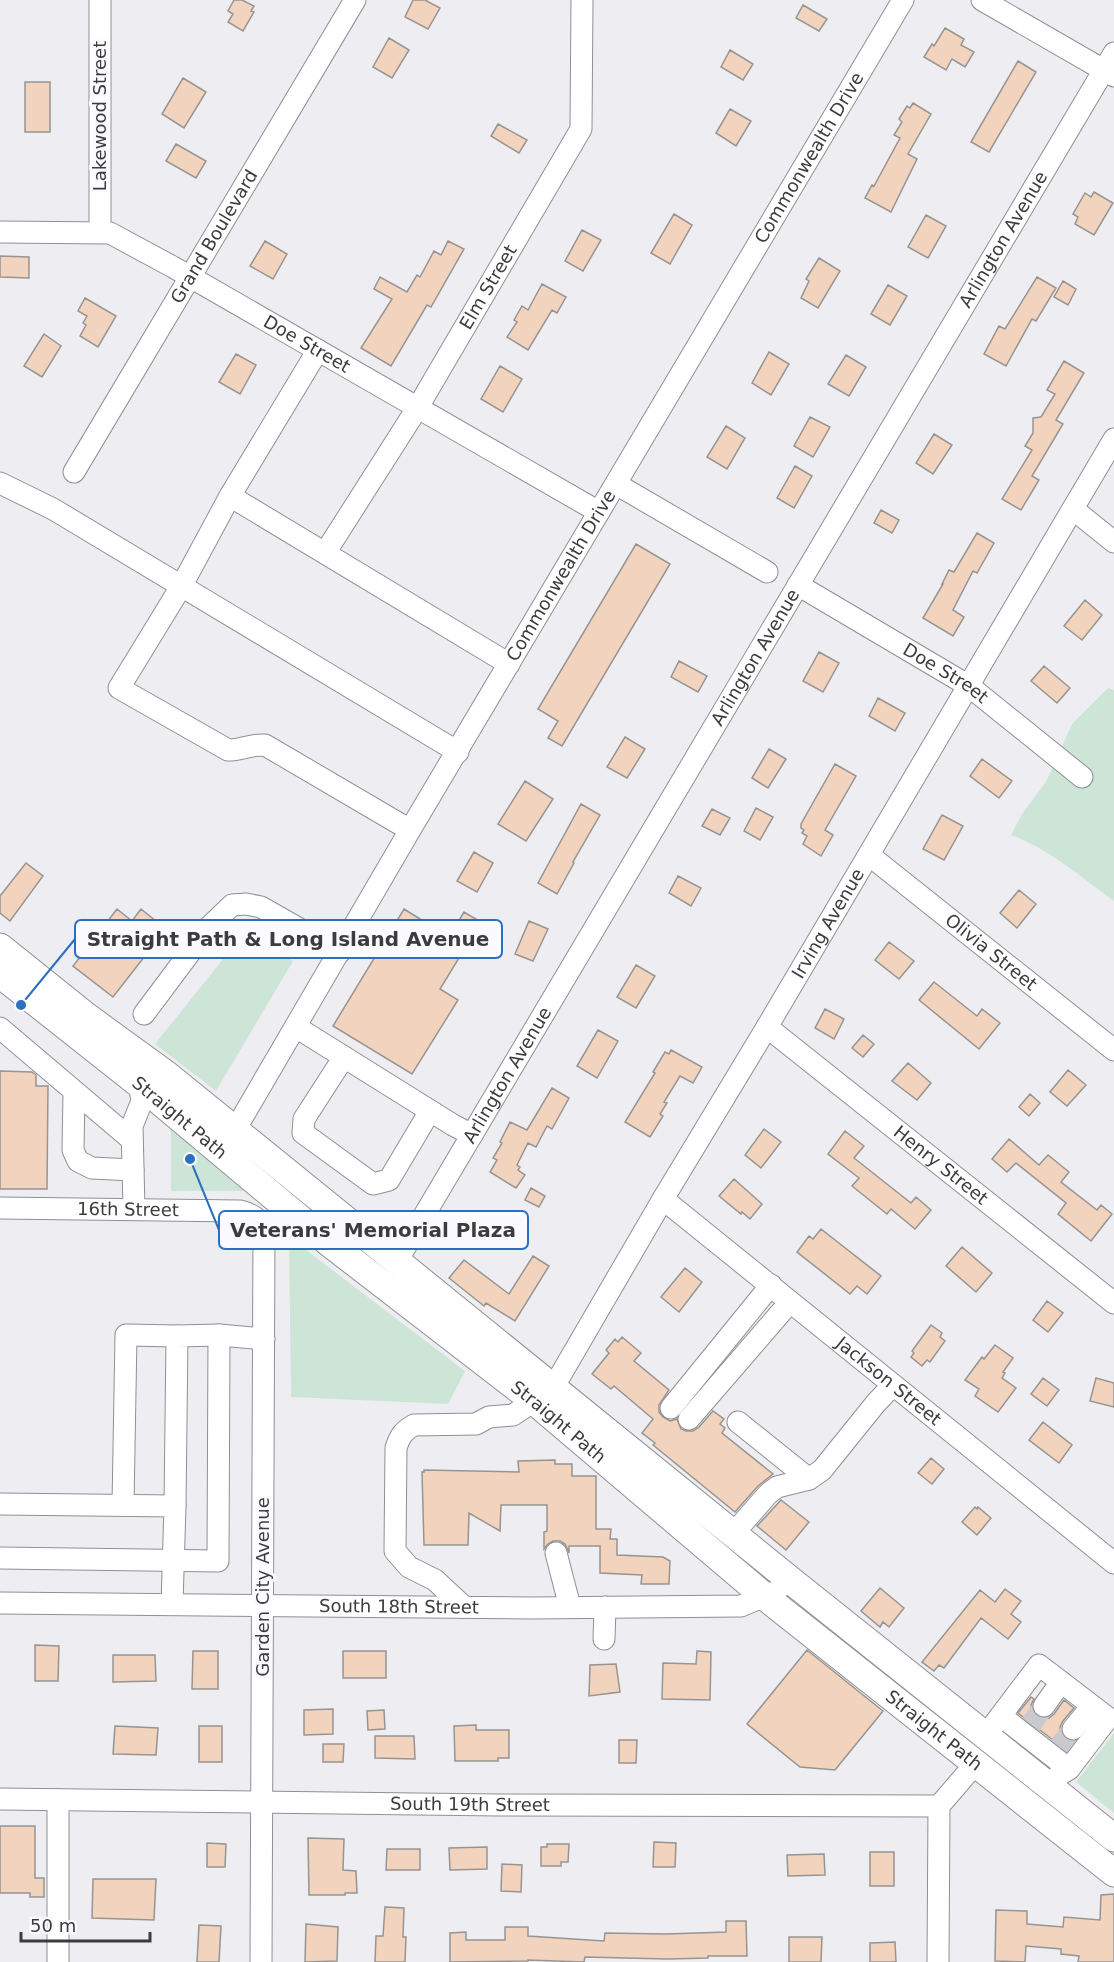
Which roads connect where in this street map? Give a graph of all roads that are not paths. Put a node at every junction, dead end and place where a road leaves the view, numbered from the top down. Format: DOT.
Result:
graph roads {
  1 [pos="100,0"];
  2 [pos="355,0"];
  3 [pos="582,0"];
  4 [pos="903,0"];
  5 [pos="982,0"];
  6 [pos="1111,66"];
  7 [pos="0,232"];
  8 [pos="100,232"];
  9 [pos="191,277"];
  10 [pos="318,350"];
  11 [pos="418,407"];
  12 [pos="1114,439"];
  13 [pos="74,472"];
  14 [pos="0,483"];
  15 [pos="616,484"];
  16 [pos="230,496"];
  17 [pos="1073,508"];
  18 [pos="599,512"];
  19 [pos="1114,542"];
  20 [pos="325,553"];
  21 [pos="767,572"];
  22 [pos="182,585"];
  23 [pos="798,585"];
  24 [pos="509,664"];
  25 [pos="969,686"];
  26 [pos="458,752"];
  27 [pos="1082,777"];
  28 [pos="410,830"];
  29 [pos="868,855"];
  30 [pos="0,947"];
  31 [pos="340,952"];
  32 [pos="0,974"];
  33 [pos="144,1014"];
  34 [pos="296,1027"];
  35 [pos="767,1027"];
  36 [pos="0,1028"];
  37 [pos="22,1048"];
  38 [pos="1114,1050"];
  39 [pos="0,1051"];
  40 [pos="344,1057"];
  41 [pos="139,1084"];
  42 [pos="74,1092"];
  43 [pos="171,1111"];
  44 [pos="430,1111"];
  45 [pos="132,1133"];
  46 [pos="472,1135"];
  47 [pos="228,1142"];
  48 [pos="133,1170"];
  49 [pos="663,1199"];
  50 [pos="0,1208"];
  51 [pos="134,1209"];
  52 [pos="253,1216"];
  53 [pos="397,1261"];
  54 [pos="771,1286"];
  55 [pos="790,1302"];
  56 [pos="1114,1303"];
  57 [pos="219,1335"];
  58 [pos="177,1336"];
  59 [pos="264,1339"];
  60 [pos="893,1385"];
  61 [pos="544,1395"];
  62 [pos="738,1422"];
  63 [pos="816,1474"];
  64 [pos="0,1504"];
  65 [pos="123,1505"];
  66 [pos="175,1506"];
  67 [pos="733,1534"];
  68 [pos="556,1553"];
  69 [pos="0,1558"];
  70 [pos="173,1560"];
  71 [pos="1114,1563"];
  72 [pos="794,1583"];
  73 [pos="764,1596"];
  74 [pos="0,1603"];
  75 [pos="172,1604"];
  76 [pos="263,1605"];
  77 [pos="464,1607"];
  78 [pos="570,1607"];
  79 [pos="605,1607"];
  80 [pos="604,1639"];
  81 [pos="1062,1682"];
  82 [pos="1044,1706"];
  83 [pos="1092,1706"];
  84 [pos="993,1726"];
  85 [pos="1073,1728"];
  86 [pos="976,1763"];
  87 [pos="1059,1778"];
  88 [pos="0,1799"];
  89 [pos="58,1800"];
  90 [pos="262,1802"];
  91 [pos="939,1806"];
  92 [pos="1114,1838"];
  93 [pos="1114,1873"];
  94 [pos="58,1962"];
  95 [pos="261,1962"];
  96 [pos="938,1962"];
  1 -- 8 [label="street, Lakewood Street"];
  2 -- 9 [label="street, Grand Boulevard"];
  3 -- 11 [label="street, Elm Street"];
  4 -- 15 [label="street, Commonwealth Drive"];
  5 -- 6 [label="street"];
  6 -- 23 [label="street, Arlington Avenue"];
  7 -- 8 [label="street, Doe Street"];
  8 -- 9 [label="street, Doe Street"];
  9 -- 10 [label="street, Doe Street"];
  9 -- 13 [label="street, Grand Boulevard"];
  10 -- 11 [label="street, Doe Street"];
  10 -- 16 [label="street"];
  11 -- 18 [label="street, Doe Street"];
  11 -- 20 [label="street, Elm Street"];
  12 -- 17 [label="street, Irving Avenue"];
  14 -- 22 [label="street"];
  15 -- 18 [label="street, Commonwealth Drive"];
  15 -- 21 [label="street"];
  16 -- 20 [label="street"];
  16 -- 22 [label="street"];
  17 -- 19 [label="street"];
  17 -- 25 [label="street, Irving Avenue"];
  18 -- 24 [label="street, Commonwealth Drive"];
  20 -- 24 [label="street"];
  22 -- 26 [label="street"];
  22 -- 28 [label="street"];
  23 -- 25 [label="street, Doe Street"];
  23 -- 46 [label="street, Arlington Avenue"];
  24 -- 26 [label="street, Commonwealth Drive"];
  25 -- 27 [label="street, Doe Street"];
  25 -- 29 [label="street, Irving Avenue"];
  26 -- 28 [label="street, Commonwealth Drive"];
  28 -- 31 [label="street, Commonwealth Drive"];
  29 -- 35 [label="street, Irving Avenue"];
  29 -- 38 [label="street, Olivia Street"];
  30 -- 47 [label="main road, Straight Path"];
  31 -- 33 [label="street"];
  31 -- 34 [label="street, Commonwealth Drive"];
  32 -- 41 [label="main road, Straight Path"];
  34 -- 40 [label="street"];
  34 -- 47 [label="street, Commonwealth Drive"];
  35 -- 49 [label="street, Irving Avenue"];
  35 -- 56 [label="street, Henry Street"];
  36 -- 37 [label="street"];
  37 -- 39 [label="street"];
  37 -- 42 [label="street"];
  40 -- 44 [label="street"];
  40 -- 44 [label="street"];
  41 -- 43 [label="main road, Straight Path"];
  41 -- 45 [label="street"];
  42 -- 45 [label="street"];
  42 -- 48 [label="street"];
  43 -- 45 [label="street"];
  43 -- 47 [label="main road, Straight Path"];
  44 -- 46 [label="street"];
  45 -- 48 [label="street"];
  46 -- 53 [label="street, Arlington Avenue"];
  47 -- 53 [label="main road, Straight Path"];
  47 -- 61 [label="main road, Straight Path"];
  48 -- 51 [label="street"];
  49 -- 54 [label="street, Jackson Street"];
  49 -- 61 [label="street, Irving Avenue"];
  50 -- 51 [label="street, 16th Street"];
  51 -- 52 [label="street, 16th Street"];
  52 -- 59 [label="street, Garden City Avenue"];
  53 -- 61 [label="main road, Straight Path"];
  54 -- 55 [label="street, Jackson Street"];
  54 -- 55 [label="street"];
  55 -- 60 [label="street, Jackson Street"];
  57 -- 58 [label="street"];
  57 -- 59 [label="street"];
  57 -- 70 [label="street"];
  58 -- 65 [label="street"];
  58 -- 66 [label="street"];
  59 -- 76 [label="street, Garden City Avenue"];
  60 -- 63 [label="street"];
  60 -- 71 [label="street, Jackson Street"];
  61 -- 67 [label="main road, Straight Path"];
  61 -- 73 [label="main road, Straight Path"];
  61 -- 77 [label="street"];
  62 -- 63 [label="street"];
  63 -- 67 [label="street"];
  64 -- 65 [label="street"];
  65 -- 66 [label="street"];
  66 -- 70 [label="street"];
  67 -- 72 [label="main road, Straight Path"];
  68 -- 78 [label="street"];
  69 -- 70 [label="street"];
  70 -- 75 [label="street"];
  72 -- 73 [label="street, South 18th Street"];
  72 -- 84 [label="main road, Straight Path"];
  73 -- 79 [label="street, South 18th Street"];
  73 -- 86 [label="main road, Straight Path"];
  74 -- 75 [label="street, South 18th Street"];
  75 -- 76 [label="street, South 18th Street"];
  76 -- 77 [label="street, South 18th Street"];
  76 -- 90 [label="street, Garden City Avenue"];
  77 -- 78 [label="street, South 18th Street"];
  78 -- 79 [label="street, South 18th Street"];
  79 -- 80 [label="street"];
  81 -- 82 [label="street"];
  81 -- 83 [label="street"];
  81 -- 84 [label="street"];
  83 -- 85 [label="street"];
  83 -- 87 [label="street"];
  84 -- 87 [label="main road, Straight Path"];
  84 -- 87 [label="street"];
  86 -- 91 [label="street"];
  86 -- 93 [label="main road, Straight Path"];
  87 -- 92 [label="main road, Straight Path"];
  88 -- 89 [label="street, South 19th Street"];
  89 -- 90 [label="street, South 19th Street"];
  89 -- 94 [label="street"];
  90 -- 91 [label="street, South 19th Street"];
  90 -- 95 [label="street, Garden City Avenue"];
  91 -- 96 [label="street"];
}
